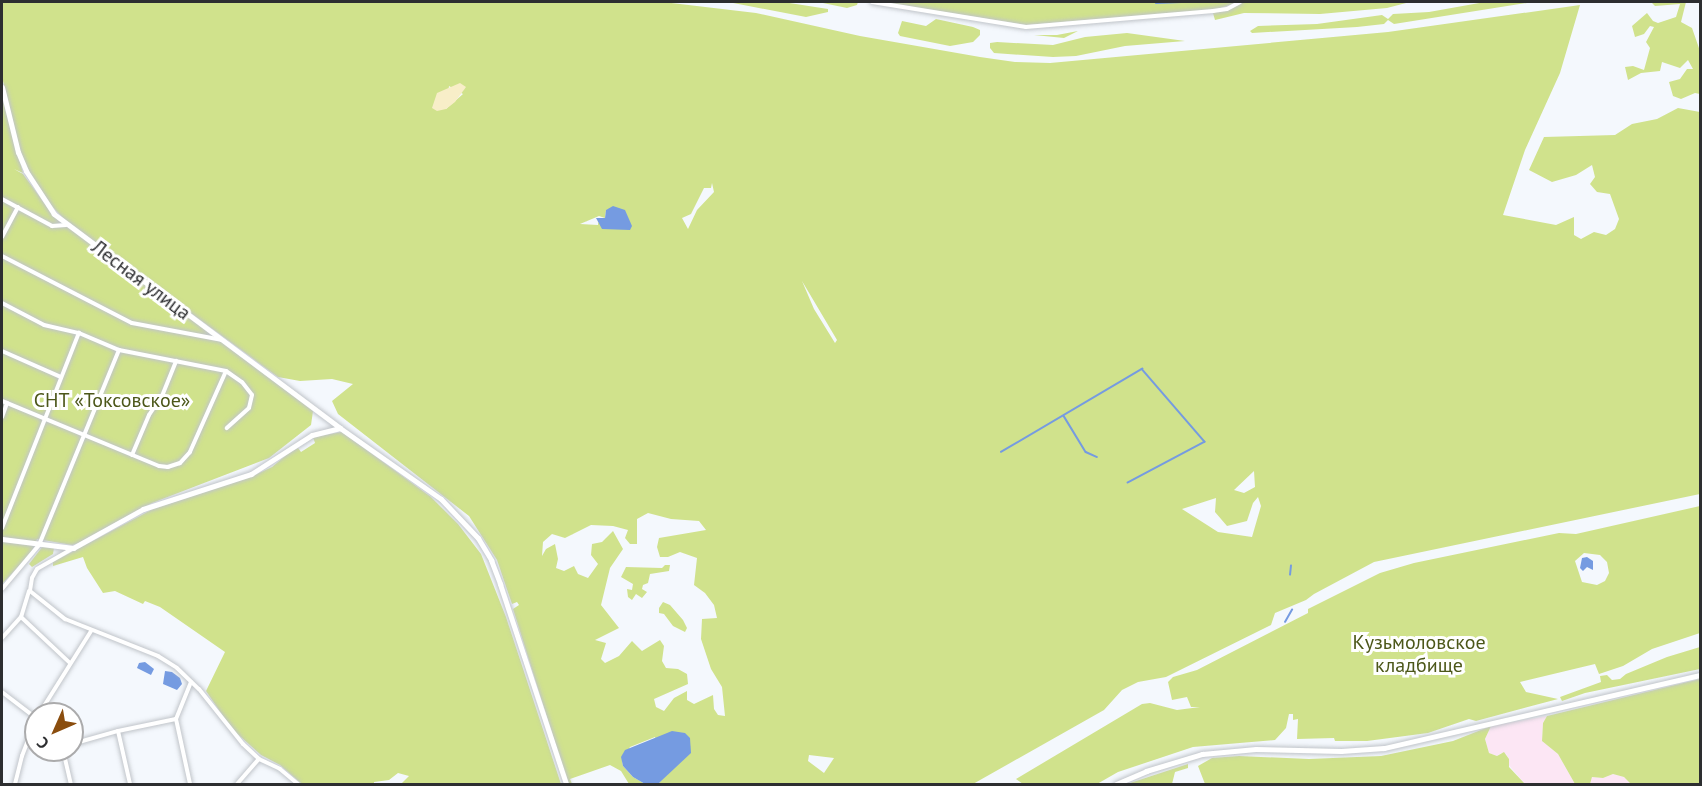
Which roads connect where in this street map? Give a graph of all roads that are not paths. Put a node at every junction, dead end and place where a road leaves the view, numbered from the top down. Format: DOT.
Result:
graph roads {
  1 [pos="872,2"];
  2 [pos="1240,2"];
  3 [pos="2,87"];
  4 [pos="2,199"];
  5 [pos="18,207"];
  6 [pos="66,225"];
  7 [pos="2,237"];
  8 [pos="2,256"];
  9 [pos="2,303"];
  10 [pos="78,333"];
  11 [pos="222,340"];
  12 [pos="119,350"];
  13 [pos="2,351"];
  14 [pos="177,361"];
  15 [pos="226,371"];
  16 [pos="61,377"];
  17 [pos="2,401"];
  18 [pos="7,403"];
  19 [pos="2,417"];
  20 [pos="45,419"];
  21 [pos="227,428"];
  22 [pos="340,428"];
  23 [pos="84,435"];
  24 [pos="132,455"];
  25 [pos="2,528"];
  26 [pos="2,538"];
  27 [pos="39,545"];
  28 [pos="73,548"];
  29 [pos="2,589"];
  30 [pos="30,591"];
  31 [pos="21,617"];
  32 [pos="92,631"];
  33 [pos="2,638"];
  34 [pos="70,663"];
  35 [pos="1701,675"];
  36 [pos="191,682"];
  37 [pos="2,692"];
  38 [pos="46,702"];
  39 [pos="24,709"];
  40 [pos="176,719"];
  41 [pos="118,731"];
  42 [pos="84,741"];
  43 [pos="24,751"];
  44 [pos="258,759"];
  45 [pos="66,762"];
  46 [pos="15,784"];
  47 [pos="71,784"];
  48 [pos="130,784"];
  49 [pos="190,784"];
  50 [pos="237,784"];
  51 [pos="298,784"];
  52 [pos="566,784"];
  53 [pos="1116,784"];
  1 -- 2 [label="street"];
  3 -- 6 [label="street, Лесная улица"];
  4 -- 5 [label="street"];
  5 -- 6 [label="street"];
  5 -- 7 [label="street"];
  6 -- 11 [label="street, Лесная улица"];
  8 -- 11 [label="street"];
  9 -- 10 [label="street"];
  10 -- 12 [label="street"];
  10 -- 16 [label="street"];
  11 -- 22 [label="street, Лесная улица"];
  12 -- 14 [label="street"];
  12 -- 23 [label="street"];
  13 -- 16 [label="street"];
  14 -- 15 [label="street"];
  14 -- 24 [label="street"];
  15 -- 21 [label="street"];
  15 -- 24 [label="street"];
  16 -- 20 [label="street"];
  17 -- 18 [label="street"];
  18 -- 19 [label="street"];
  18 -- 20 [label="street"];
  20 -- 23 [label="street"];
  20 -- 25 [label="street"];
  22 -- 28 [label="street"];
  22 -- 52 [label="street, Лесная улица"];
  23 -- 24 [label="street"];
  23 -- 27 [label="street"];
  26 -- 27 [label="street"];
  27 -- 28 [label="street"];
  27 -- 29 [label="street"];
  28 -- 30 [label="street"];
  30 -- 31 [label="street"];
  30 -- 32 [label="street"];
  31 -- 33 [label="street"];
  31 -- 34 [label="street"];
  32 -- 34 [label="street"];
  32 -- 36 [label="street"];
  34 -- 38 [label="street"];
  35 -- 53 [label="street"];
  36 -- 40 [label="street"];
  36 -- 44 [label="street"];
  37 -- 39 [label="street"];
  40 -- 41 [label="street"];
  40 -- 49 [label="street"];
  41 -- 42 [label="street"];
  41 -- 48 [label="street"];
  43 -- 46 [label="street"];
  44 -- 50 [label="street"];
  44 -- 51 [label="street"];
  45 -- 47 [label="street"];
}
